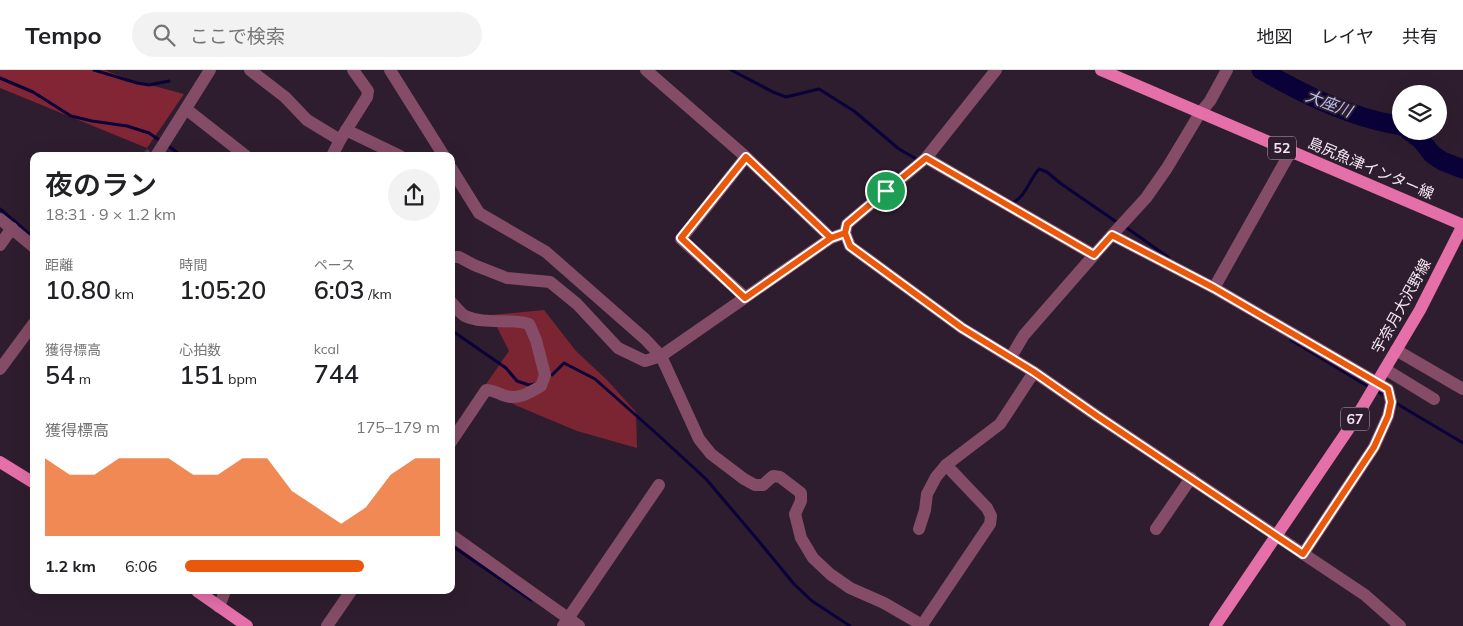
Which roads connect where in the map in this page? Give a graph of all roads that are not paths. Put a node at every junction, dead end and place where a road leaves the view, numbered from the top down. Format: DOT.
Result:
graph roads {
  1 [pos="210,70"];
  2 [pos="250,70"];
  3 [pos="353,70"];
  4 [pos="390,70"];
  5 [pos="646,70"];
  6 [pos="996,70"];
  7 [pos="1101,70"];
  8 [pos="1227,70"];
  9 [pos="186,110"];
  10 [pos="1200,113"];
  11 [pos="343,135"];
  12 [pos="1291,151"];
  13 [pos="159,152"];
  14 [pos="241,152"];
  15 [pos="334,152"];
  16 [pos="389,152"];
  17 [pos="441,152"];
  18 [pos="746,157"];
  19 [pos="926,158"];
  20 [pos="455,174"];
  21 [pos="0,219"];
  22 [pos="1463,225"];
  23 [pos="12,228"];
  24 [pos="845,233"];
  25 [pos="1112,235"];
  26 [pos="831,238"];
  27 [pos="30,244"];
  28 [pos="0,245"];
  29 [pos="1094,255"];
  30 [pos="455,257"];
  31 [pos="1214,288"];
  32 [pos="745,298"];
  33 [pos="455,306"];
  34 [pos="30,328"];
  35 [pos="1396,350"];
  36 [pos="661,356"];
  37 [pos="1011,358"];
  38 [pos="0,369"];
  39 [pos="1385,369"];
  40 [pos="1034,372"];
  41 [pos="1377,382"];
  42 [pos="1463,389"];
  43 [pos="1434,399"];
  44 [pos="455,436"];
  45 [pos="0,462"];
  46 [pos="946,466"];
  47 [pos="1191,478"];
  48 [pos="30,481"];
  49 [pos="659,485"];
  50 [pos="919,529"];
  51 [pos="1156,529"];
  52 [pos="1276,536"];
  53 [pos="455,538"];
  54 [pos="1303,554"];
  55 [pos="201,594"];
  56 [pos="224,594"];
  57 [pos="349,594"];
  58 [pos="219,607"];
  59 [pos="570,624"];
  60 [pos="1397,625"];
  61 [pos="247,626"];
  62 [pos="327,626"];
  63 [pos="923,626"];
  64 [pos="1215,626"];
  1 -- 9 [label="street"];
  2 -- 11 [label="street"];
  3 -- 11 [label="street"];
  4 -- 17 [label="street"];
  5 -- 18 [label="street"];
  6 -- 19 [label="street"];
  7 -- 10 [label="main road, 島尻魚津インター線 / 52"];
  8 -- 10 [label="street"];
  9 -- 13 [label="street"];
  9 -- 14 [label="street"];
  10 -- 12 [label="main road, 島尻魚津インター線 / 52"];
  10 -- 25 [label="street"];
  11 -- 15 [label="street"];
  11 -- 16 [label="street"];
  12 -- 22 [label="main road, 島尻魚津インター線 / 52"];
  12 -- 31 [label="street"];
  18 -- 26 [label="street"];
  18 -- 32 [label="street"];
  19 -- 24 [label="street"];
  19 -- 29 [label="street"];
  20 -- 36 [label="street"];
  21 -- 23 [label="street"];
  22 -- 35 [label="main road, 宇奈月大沢野線 / 67"];
  23 -- 27 [label="street"];
  23 -- 28 [label="street"];
  24 -- 26 [label="street"];
  24 -- 37 [label="street"];
  25 -- 29 [label="street"];
  25 -- 31 [label="street"];
  26 -- 32 [label="street"];
  29 -- 37 [label="street"];
  30 -- 36 [label="street"];
  31 -- 41 [label="street"];
  32 -- 36 [label="street"];
  33 -- 44 [label="street"];
  34 -- 38 [label="street"];
  35 -- 39 [label="main road, 宇奈月大沢野線 / 67"];
  35 -- 42 [label="street"];
  36 -- 63 [label="street"];
  37 -- 40 [label="street"];
  39 -- 41 [label="main road, 宇奈月大沢野線 / 67"];
  39 -- 43 [label="street"];
  40 -- 46 [label="street"];
  40 -- 47 [label="street"];
  41 -- 52 [label="main road, 宇奈月大沢野線 / 67"];
  41 -- 54 [label="street"];
  45 -- 48 [label="main road"];
  46 -- 50 [label="street"];
  46 -- 63 [label="street"];
  47 -- 51 [label="street"];
  47 -- 52 [label="street"];
  49 -- 59 [label="street"];
  52 -- 54 [label="street"];
  52 -- 64 [label="main road, 宇奈月大沢野線 / 67"];
  53 -- 59 [label="street"];
  54 -- 60 [label="street"];
  55 -- 58 [label="main road"];
  56 -- 58 [label="street"];
  57 -- 62 [label="street"];
  58 -- 61 [label="main road"];
}
